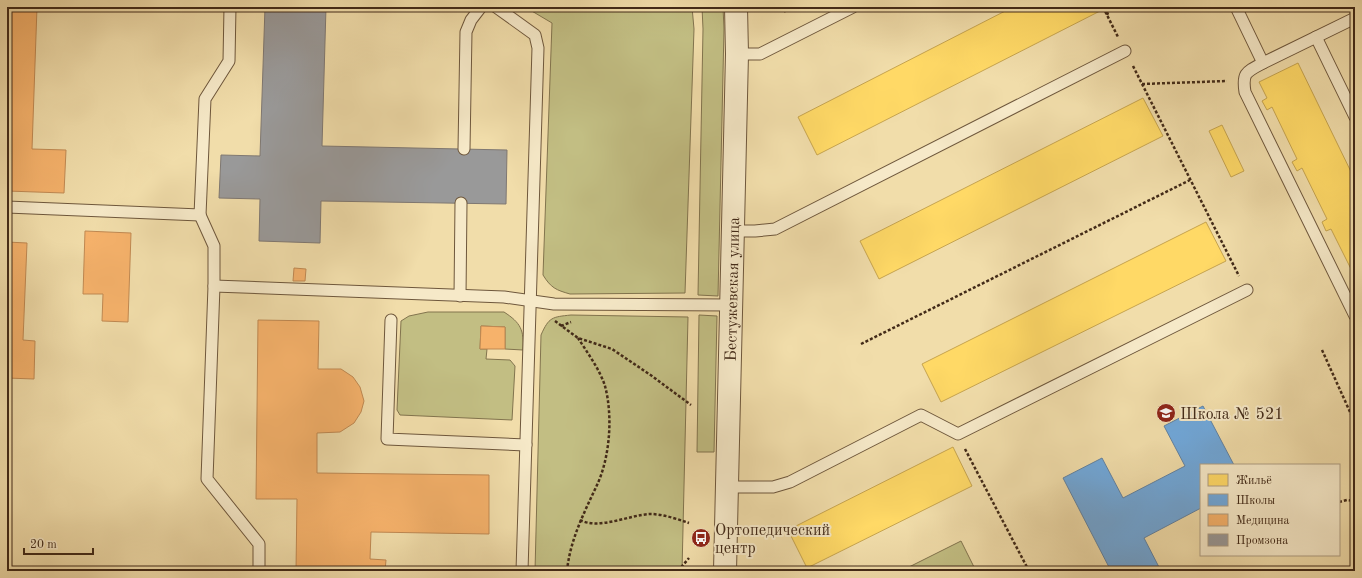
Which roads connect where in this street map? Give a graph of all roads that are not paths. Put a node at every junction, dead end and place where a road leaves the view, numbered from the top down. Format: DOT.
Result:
graph roads {
  1 [pos="230,7"];
  2 [pos="481,7"];
  3 [pos="496,7"];
  4 [pos="736,7"];
  5 [pos="853,7"];
  6 [pos="1236,7"];
  7 [pos="1355,18"];
  8 [pos="1316,38"];
  9 [pos="1125,51"];
  10 [pos="737,54"];
  11 [pos="1263,63"];
  12 [pos="1355,117"];
  13 [pos="464,149"];
  14 [pos="461,203"];
  15 [pos="7,207"];
  16 [pos="200,215"];
  17 [pos="733,231"];
  18 [pos="214,286"];
  19 [pos="1247,290"];
  20 [pos="460,296"];
  21 [pos="530,301"];
  22 [pos="731,305"];
  23 [pos="1355,316"];
  24 [pos="391,320"];
  25 [pos="526,445"];
  26 [pos="727,487"];
  27 [pos="259,571"];
  28 [pos="522,571"];
  29 [pos="725,571"];
  1 -- 16 [label="lane"];
  2 -- 13 [label="lane"];
  3 -- 21 [label="lane"];
  4 -- 10 [label="street, Бестужевская улица"];
  5 -- 10 [label="lane"];
  6 -- 11 [label="lane"];
  7 -- 8 [label="lane"];
  8 -- 11 [label="lane"];
  8 -- 12 [label="lane"];
  9 -- 17 [label="lane"];
  10 -- 17 [label="street, Бестужевская улица"];
  11 -- 23 [label="lane"];
  14 -- 20 [label="lane"];
  15 -- 16 [label="lane"];
  16 -- 18 [label="lane"];
  17 -- 22 [label="street, Бестужевская улица"];
  18 -- 20 [label="lane"];
  18 -- 27 [label="lane"];
  19 -- 26 [label="lane"];
  20 -- 21 [label="lane"];
  21 -- 22 [label="lane"];
  21 -- 25 [label="lane"];
  22 -- 26 [label="street, Бестужевская улица"];
  24 -- 25 [label="lane"];
  25 -- 28 [label="lane"];
  26 -- 29 [label="street, Бестужевская улица"];
}
